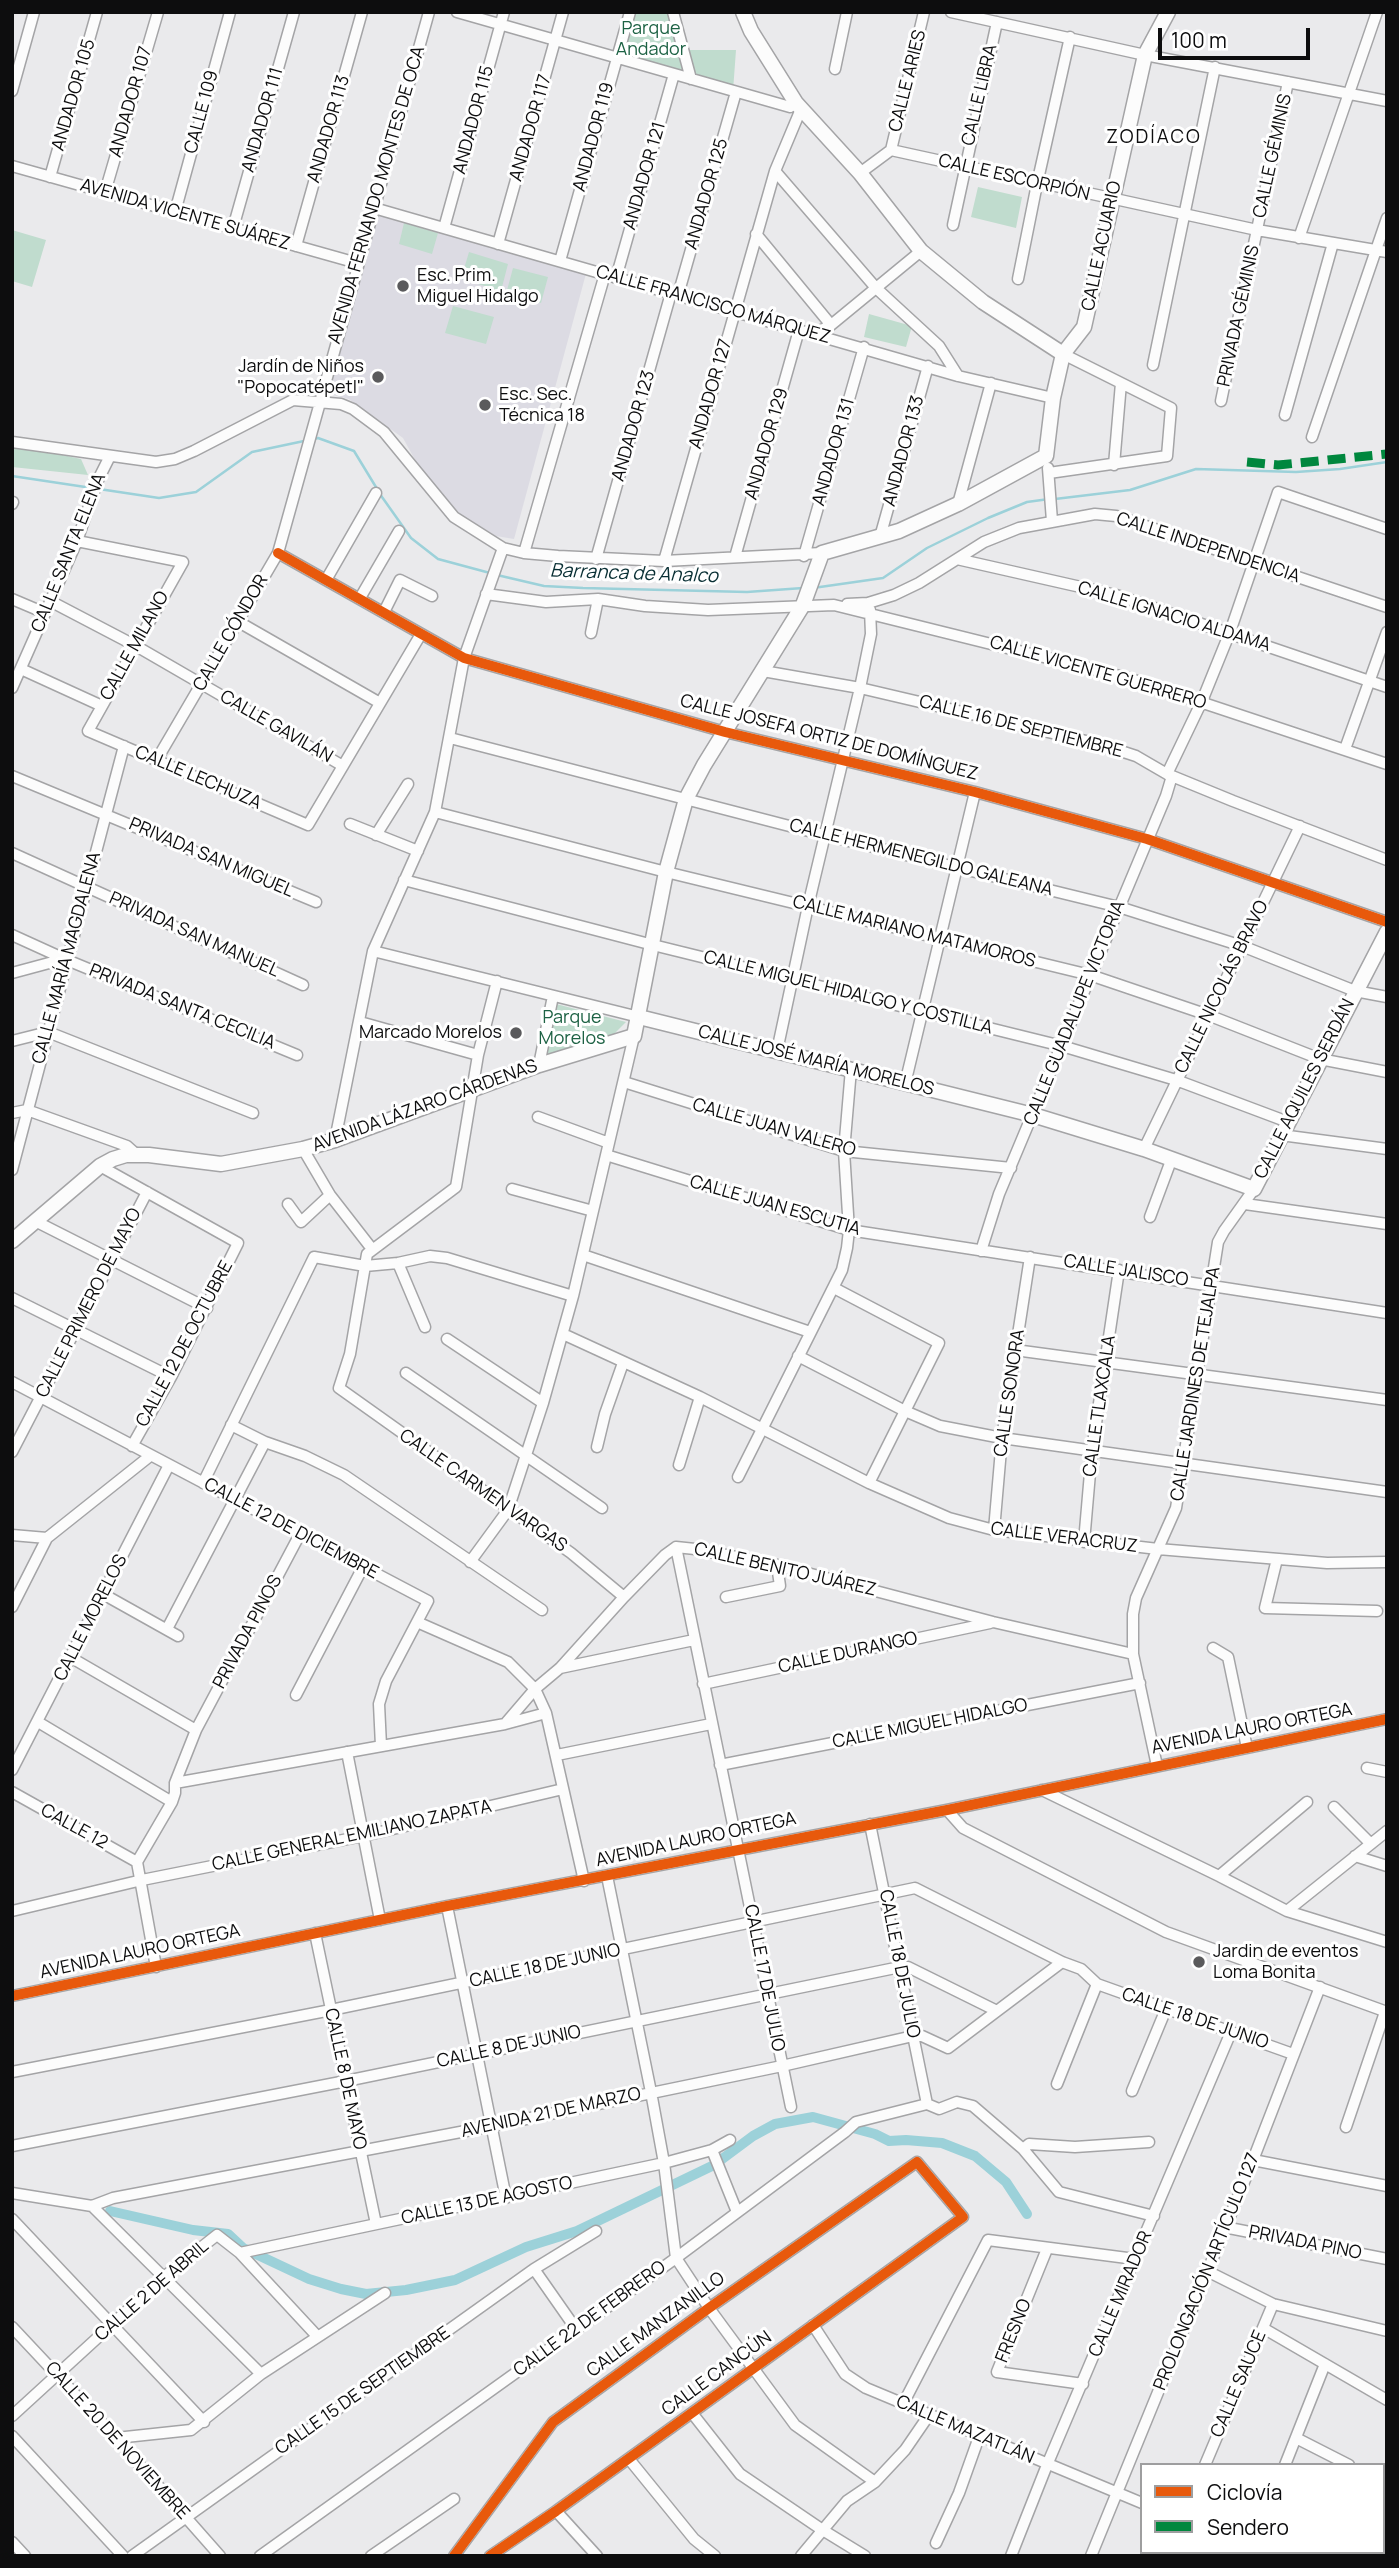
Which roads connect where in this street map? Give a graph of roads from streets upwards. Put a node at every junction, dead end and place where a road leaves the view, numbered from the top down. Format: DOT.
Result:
graph roads {
  1 [pos="34,12"];
  2 [pos="97,12"];
  3 [pos="158,12"];
  4 [pos="230,12"];
  5 [pos="294,12"];
  6 [pos="362,12"];
  7 [pos="429,12"];
  8 [pos="457,12"];
  9 [pos="504,12"];
  10 [pos="564,12"];
  11 [pos="630,12"];
  12 [pos="673,12"];
  13 [pos="743,12"];
  14 [pos="847,12"];
  15 [pos="924,12"];
  16 [pos="951,12"];
  17 [pos="1168,12"];
  18 [pos="1377,12"];
  19 [pos="997,22"];
  20 [pos="500,25"];
  21 [pos="1070,37"];
  22 [pos="556,40"];
  23 [pos="1145,55"];
  24 [pos="616,58"];
  25 [pos="1215,67"];
  26 [pos="835,69"];
  27 [pos="674,74"];
  28 [pos="691,79"];
  29 [pos="1288,82"];
  30 [pos="12,91"];
  31 [pos="736,92"];
  32 [pos="1350,94"];
  33 [pos="1387,101"];
  34 [pos="799,106"];
  35 [pos="891,150"];
  36 [pos="12,166"];
  37 [pos="964,168"];
  38 [pos="775,171"];
  39 [pos="860,173"];
  40 [pos="50,177"];
  41 [pos="1037,184"];
  42 [pos="105,192"];
  43 [pos="1112,200"];
  44 [pos="374,208"];
  45 [pos="175,212"];
  46 [pos="1184,215"];
  47 [pos="1387,218"];
  48 [pos="953,225"];
  49 [pos="233,228"];
  50 [pos="444,228"];
  51 [pos="1257,230"];
  52 [pos="757,234"];
  53 [pos="1299,238"];
  54 [pos="1333,243"];
  55 [pos="498,244"];
  56 [pos="296,246"];
  57 [pos="921,251"];
  58 [pos="1381,251"];
  59 [pos="560,261"];
  60 [pos="357,263"];
  61 [pos="611,276"];
  62 [pos="1018,279"];
  63 [pos="876,288"];
  64 [pos="674,294"];
  65 [pos="734,312"];
  66 [pos="831,325"];
  67 [pos="799,330"];
  68 [pos="814,334"];
  69 [pos="864,347"];
  70 [pos="1063,354"];
  71 [pos="1153,365"];
  72 [pos="928,366"];
  73 [pos="958,376"];
  74 [pos="991,383"];
  75 [pos="1121,383"];
  76 [pos="1053,398"];
  77 [pos="1222,401"];
  78 [pos="319,402"];
  79 [pos="1285,415"];
  80 [pos="1312,437"];
  81 [pos="12,442"];
  82 [pos="110,456"];
  83 [pos="1045,456"];
  84 [pos="303,458"];
  85 [pos="1114,465"];
  86 [pos="1050,478"];
  87 [pos="376,493"];
  88 [pos="958,504"];
  89 [pos="1052,517"];
  90 [pos="1387,529"];
  91 [pos="399,531"];
  92 [pos="880,537"];
  93 [pos="77,541"];
  94 [pos="503,548"];
  95 [pos="278,553"];
  96 [pos="524,553"];
  97 [pos="804,556"];
  98 [pos="821,556"];
  99 [pos="735,557"];
  100 [pos="596,558"];
  101 [pos="957,559"];
  102 [pos="664,561"];
  103 [pos="1254,561"];
  104 [pos="326,580"];
  105 [pos="486,594"];
  106 [pos="432,596"];
  107 [pos="360,598"];
  108 [pos="12,599"];
  109 [pos="598,599"];
  110 [pos="805,600"];
  111 [pos="50,601"];
  112 [pos="1387,607"];
  113 [pos="870,609"];
  114 [pos="384,612"];
  115 [pos="45,613"];
  116 [pos="237,621"];
  117 [pos="1230,632"];
  118 [pos="1387,632"];
  119 [pos="591,633"];
  120 [pos="421,634"];
  121 [pos="136,646"];
  122 [pos="464,658"];
  123 [pos="21,668"];
  124 [pos="763,671"];
  125 [pos="1370,681"];
  126 [pos="201,684"];
  127 [pos="1387,687"];
  128 [pos="12,688"];
  129 [pos="860,688"];
  130 [pos="1202,701"];
  131 [pos="380,703"];
  132 [pos="102,706"];
  133 [pos="88,731"];
  134 [pos="724,732"];
  135 [pos="450,738"];
  136 [pos="124,746"];
  137 [pos="1345,749"];
  138 [pos="156,761"];
  139 [pos="842,761"];
  140 [pos="1387,764"];
  141 [pos="343,766"];
  142 [pos="1169,775"];
  143 [pos="12,776"];
  144 [pos="408,784"];
  145 [pos="975,792"];
  146 [pos="687,799"];
  147 [pos="435,812"];
  148 [pos="105,813"];
  149 [pos="350,824"];
  150 [pos="1300,826"];
  151 [pos="376,835"];
  152 [pos="824,835"];
  153 [pos="1147,839"];
  154 [pos="418,851"];
  155 [pos="12,853"];
  156 [pos="1387,860"];
  157 [pos="957,866"];
  158 [pos="666,872"];
  159 [pos="404,880"];
  160 [pos="1274,882"];
  161 [pos="86,886"];
  162 [pos="316,902"];
  163 [pos="807,906"];
  164 [pos="1119,907"];
  165 [pos="1387,922"];
  166 [pos="1387,932"];
  167 [pos="12,935"];
  168 [pos="941,937"];
  169 [pos="653,945"];
  170 [pos="1242,946"];
  171 [pos="373,951"];
  172 [pos="65,960"];
  173 [pos="12,973"];
  174 [pos="1090,975"];
  175 [pos="792,979"];
  176 [pos="496,981"];
  177 [pos="303,985"];
  178 [pos="1355,991"];
  179 [pos="553,996"];
  180 [pos="1387,996"];
  181 [pos="923,1010"];
  182 [pos="1208,1015"];
  183 [pos="639,1017"];
  184 [pos="360,1022"];
  185 [pos="48,1032"];
  186 [pos="634,1036"];
  187 [pos="12,1041"];
  188 [pos="1062,1045"];
  189 [pos="777,1051"];
  190 [pos="297,1055"];
  191 [pos="478,1055"];
  192 [pos="1320,1059"];
  193 [pos="539,1065"];
  194 [pos="851,1069"];
  195 [pos="1387,1072"];
  196 [pos="1176,1080"];
  197 [pos="624,1082"];
  198 [pos="905,1084"];
  199 [pos="471,1089"];
  200 [pos="27,1110"];
  201 [pos="12,1113"];
  202 [pos="253,1113"];
  203 [pos="1033,1115"];
  204 [pos="538,1117"];
  205 [pos="1285,1128"];
  206 [pos="335,1140"];
  207 [pos="609,1143"];
  208 [pos="303,1149"];
  209 [pos="1144,1149"];
  210 [pos="1387,1149"];
  211 [pos="844,1151"];
  212 [pos="137,1155"];
  213 [pos="606,1155"];
  214 [pos="1172,1158"];
  215 [pos="100,1166"];
  216 [pos="1011,1168"];
  217 [pos="12,1170"];
  218 [pos="512,1189"];
  219 [pos="1254,1189"];
  220 [pos="147,1192"];
  221 [pos="330,1195"];
  222 [pos="288,1204"];
  223 [pos="1245,1204"];
  224 [pos="593,1211"];
  225 [pos="1150,1217"];
  226 [pos="37,1222"];
  227 [pos="1387,1224"];
  228 [pos="849,1230"];
  229 [pos="12,1241"];
  230 [pos="1218,1242"];
  231 [pos="372,1249"];
  232 [pos="981,1251"];
  233 [pos="583,1255"];
  234 [pos="1030,1257"];
  235 [pos="111,1260"];
  236 [pos="398,1263"];
  237 [pos="365,1266"];
  238 [pos="1119,1270"];
  239 [pos="1213,1284"];
  240 [pos="835,1288"];
  241 [pos="573,1296"];
  242 [pos="12,1298"];
  243 [pos="206,1308"];
  244 [pos="1387,1313"];
  245 [pos="425,1327"];
  246 [pos="76,1329"];
  247 [pos="810,1332"];
  248 [pos="564,1334"];
  249 [pos="447,1339"];
  250 [pos="1015,1350"];
  251 [pos="799,1356"];
  252 [pos="1106,1361"];
  253 [pos="624,1363"];
  254 [pos="405,1373"];
  255 [pos="1196,1375"];
  256 [pos="171,1377"];
  257 [pos="12,1382"];
  258 [pos="41,1396"];
  259 [pos="700,1397"];
  260 [pos="1387,1400"];
  261 [pos="542,1403"];
  262 [pos="905,1411"];
  263 [pos="230,1425"];
  264 [pos="763,1428"];
  265 [pos="1002,1438"];
  266 [pos="265,1442"];
  267 [pos="132,1446"];
  268 [pos="597,1447"];
  269 [pos="1092,1450"];
  270 [pos="12,1452"];
  271 [pos="150,1455"];
  272 [pos="526,1456"];
  273 [pos="1183,1463"];
  274 [pos="169,1465"];
  275 [pos="679,1465"];
  276 [pos="738,1477"];
  277 [pos="203,1483"];
  278 [pos="869,1483"];
  279 [pos="1387,1492"];
  280 [pos="235,1500"];
  281 [pos="602,1508"];
  282 [pos="508,1510"];
  283 [pos="994,1530"];
  284 [pos="300,1534"];
  285 [pos="12,1535"];
  286 [pos="47,1538"];
  287 [pos="1084,1542"];
  288 [pos="676,1547"];
  289 [pos="1158,1549"];
  290 [pos="1277,1559"];
  291 [pos="470,1562"];
  292 [pos="1387,1562"];
  293 [pos="777,1565"];
  294 [pos="363,1567"];
  295 [pos="103,1594"];
  296 [pos="624,1597"];
  297 [pos="726,1597"];
  298 [pos="12,1607"];
  299 [pos="542,1610"];
  300 [pos="1377,1611"];
  301 [pos="417,1622"];
  302 [pos="993,1622"];
  303 [pos="167,1629"];
  304 [pos="178,1636"];
  305 [pos="694,1640"];
  306 [pos="1213,1648"];
  307 [pos="1133,1654"];
  308 [pos="71,1657"];
  309 [pos="560,1668"];
  310 [pos="1139,1683"];
  311 [pos="703,1684"];
  312 [pos="535,1689"];
  313 [pos="296,1695"];
  314 [pos="546,1713"];
  315 [pos="1387,1719"];
  316 [pos="38,1722"];
  317 [pos="505,1724"];
  318 [pos="711,1724"];
  319 [pos="190,1728"];
  320 [pos="382,1746"];
  321 [pos="1247,1748"];
  322 [pos="347,1752"];
  323 [pos="557,1755"];
  324 [pos="720,1765"];
  325 [pos="1157,1766"];
  326 [pos="1367,1768"];
  327 [pos="12,1770"];
  328 [pos="1387,1772"];
  329 [pos="175,1783"];
  330 [pos="563,1789"];
  331 [pos="1042,1790"];
  332 [pos="12,1793"];
  333 [pos="172,1802"];
  334 [pos="1307,1802"];
  335 [pos="1334,1807"];
  336 [pos="947,1810"];
  337 [pos="870,1824"];
  338 [pos="1387,1831"];
  339 [pos="363,1836"];
  340 [pos="1370,1844"];
  341 [pos="738,1848"];
  342 [pos="1355,1856"];
  343 [pos="137,1862"];
  344 [pos="1387,1866"];
  345 [pos="1219,1875"];
  346 [pos="607,1877"];
  347 [pos="142,1880"];
  348 [pos="584,1881"];
  349 [pos="886,1894"];
  350 [pos="447,1906"];
  351 [pos="12,1911"];
  352 [pos="1287,1911"];
  353 [pos="380,1920"];
  354 [pos="753,1921"];
  355 [pos="314,1933"];
  356 [pos="1387,1942"];
  357 [pos="622,1950"];
  358 [pos="1062,1962"];
  359 [pos="156,1967"];
  360 [pos="900,1967"];
  361 [pos="463,1983"];
  362 [pos="1097,1984"];
  363 [pos="1320,1987"];
  364 [pos="768,1994"];
  365 [pos="12,1996"];
  366 [pos="1166,2009"];
  367 [pos="331,2010"];
  368 [pos="997,2011"];
  369 [pos="1386,2012"];
  370 [pos="636,2020"];
  371 [pos="1231,2032"];
  372 [pos="914,2036"];
  373 [pos="477,2054"];
  374 [pos="1293,2054"];
  375 [pos="782,2066"];
  376 [pos="12,2073"];
  377 [pos="346,2081"];
  378 [pos="1057,2084"];
  379 [pos="1132,2091"];
  380 [pos="651,2092"];
  381 [pos="927,2104"];
  382 [pos="791,2108"];
  383 [pos="492,2126"];
  384 [pos="1346,2127"];
  385 [pos="730,2140"];
  386 [pos="1149,2142"];
  387 [pos="12,2146"];
  388 [pos="1023,2149"];
  389 [pos="712,2150"];
  390 [pos="360,2151"];
  391 [pos="1253,2160"];
  392 [pos="664,2162"];
  393 [pos="1387,2186"];
  394 [pos="12,2193"];
  395 [pos="506,2198"];
  396 [pos="92,2206"];
  397 [pos="737,2212"];
  398 [pos="1154,2216"];
  399 [pos="962,2217"];
  400 [pos="12,2219"];
  401 [pos="376,2224"];
  402 [pos="1224,2227"];
  403 [pos="596,2231"];
  404 [pos="1047,2249"];
  405 [pos="244,2252"];
  406 [pos="676,2258"];
  407 [pos="1135,2259"];
  408 [pos="1387,2259"];
  409 [pos="534,2269"];
  410 [pos="1207,2271"];
  411 [pos="165,2276"];
  412 [pos="385,2294"];
  413 [pos="1273,2304"];
  414 [pos="709,2308"];
  415 [pos="112,2325"];
  416 [pos="813,2326"];
  417 [pos="12,2327"];
  418 [pos="1263,2328"];
  419 [pos="576,2329"];
  420 [pos="1387,2331"];
  421 [pos="317,2336"];
  422 [pos="1325,2364"];
  423 [pos="753,2370"];
  424 [pos="261,2374"];
  425 [pos="56,2375"];
  426 [pos="1083,2384"];
  427 [pos="1387,2400"];
  428 [pos="902,2404"];
  429 [pos="692,2413"];
  430 [pos="929,2414"];
  431 [pos="12,2416"];
  432 [pos="204,2422"];
  433 [pos="12,2436"];
  434 [pos="979,2437"];
  435 [pos="116,2438"];
  436 [pos="1296,2438"];
  437 [pos="629,2459"];
  438 [pos="1206,2463"];
  439 [pos="1286,2463"];
  440 [pos="1345,2463"];
  441 [pos="1047,2465"];
  442 [pos="875,2482"];
  443 [pos="1117,2493"];
  444 [pos="454,2499"];
  445 [pos="1140,2502"];
  446 [pos="556,2511"];
  447 [pos="186,2517"];
  448 [pos="821,2529"];
  449 [pos="12,2542"];
  450 [pos="936,2543"];
  451 [pos="25,2556"];
  452 [pos="123,2556"];
  453 [pos="132,2556"];
  454 [pos="220,2556"];
  455 [pos="260,2556"];
  456 [pos="371,2556"];
  457 [pos="454,2556"];
  458 [pos="490,2556"];
  459 [pos="597,2556"];
  460 [pos="715,2556"];
  461 [pos="801,2556"];
  462 [pos="865,2556"];
  463 [pos="1011,2556"];
  464 [pos="1091,2556"];
  1 -- 30 [label="street"];
  2 -- 40 [label="street, ANDADOR 105"];
  3 -- 42 [label="street, ANDADOR 107"];
  4 -- 45 [label="street, CALLE 109"];
  5 -- 49 [label="street, ANDADOR 111"];
  6 -- 56 [label="street, ANDADOR 113"];
  7 -- 44 [label="street, AVENIDA FERNANDO MONTES DE OCA"];
  8 -- 20 [label="street"];
  9 -- 20 [label="street, ANDADOR 115"];
  10 -- 22 [label="street, ANDADOR 117"];
  11 -- 24 [label="street, ANDADOR 119"];
  12 -- 28 [label="street"];
  13 -- 34 [label="street"];
  14 -- 26 [label="street"];
  15 -- 35 [label="street, CALLE ARIES"];
  16 -- 19 [label="street"];
  17 -- 23 [label="street, CALLE ACUARIO"];
  18 -- 32 [label="street"];
  19 -- 21 [label="street"];
  19 -- 37 [label="street, CALLE LIBRA"];
  20 -- 22 [label="street"];
  20 -- 50 [label="street, ANDADOR 115"];
  21 -- 23 [label="street"];
  21 -- 41 [label="street"];
  22 -- 24 [label="street"];
  22 -- 55 [label="street, ANDADOR 117"];
  23 -- 25 [label="street"];
  23 -- 43 [label="street, CALLE ACUARIO"];
  24 -- 27 [label="street"];
  24 -- 59 [label="street, ANDADOR 119"];
  25 -- 29 [label="street"];
  25 -- 46 [label="street"];
  27 -- 28 [label="street"];
  27 -- 61 [label="street, ANDADOR 121"];
  28 -- 31 [label="street"];
  29 -- 32 [label="street"];
  29 -- 51 [label="street, CALLE GÉMINIS"];
  31 -- 34 [label="street"];
  31 -- 64 [label="street, ANDADOR 125"];
  32 -- 33 [label="street"];
  32 -- 53 [label="street"];
  34 -- 38 [label="street, ANDADOR 127"];
  34 -- 39 [label="street"];
  35 -- 37 [label="street, CALLE ESCORPIÓN"];
  35 -- 39 [label="street"];
  36 -- 40 [label="street, AVENIDA VICENTE SUÁREZ"];
  37 -- 41 [label="street, CALLE ESCORPIÓN"];
  37 -- 48 [label="street, CALLE LIBRA"];
  38 -- 52 [label="street, ANDADOR 127"];
  38 -- 63 [label="street"];
  39 -- 57 [label="street"];
  40 -- 42 [label="street, AVENIDA VICENTE SUÁREZ"];
  41 -- 43 [label="street, CALLE ESCORPIÓN"];
  41 -- 62 [label="street"];
  42 -- 45 [label="street, AVENIDA VICENTE SUÁREZ"];
  43 -- 46 [label="street, CALLE ESCORPIÓN"];
  43 -- 70 [label="street, CALLE ACUARIO"];
  44 -- 50 [label="street, CALLE FRANCISCO MÁRQUEZ"];
  44 -- 60 [label="street, AVENIDA FERNANDO MONTES DE OCA"];
  45 -- 49 [label="street, AVENIDA VICENTE SUÁREZ"];
  46 -- 51 [label="street, CALLE ESCORPIÓN"];
  46 -- 71 [label="street"];
  47 -- 58 [label="street"];
  49 -- 56 [label="street, AVENIDA VICENTE SUÁREZ"];
  50 -- 55 [label="street, CALLE FRANCISCO MÁRQUEZ"];
  51 -- 53 [label="street, CALLE ESCORPIÓN"];
  51 -- 77 [label="street, PRIVADA GÉMINIS"];
  52 -- 65 [label="street, ANDADOR 127"];
  52 -- 66 [label="street"];
  53 -- 54 [label="street, CALLE ESCORPIÓN"];
  54 -- 58 [label="street, CALLE ESCORPIÓN"];
  54 -- 79 [label="street"];
  55 -- 59 [label="street, CALLE FRANCISCO MÁRQUEZ"];
  56 -- 60 [label="street, AVENIDA VICENTE SUÁREZ"];
  57 -- 63 [label="street"];
  57 -- 70 [label="street"];
  58 -- 80 [label="street"];
  59 -- 61 [label="street, CALLE FRANCISCO MÁRQUEZ"];
  60 -- 78 [label="street, AVENIDA FERNANDO MONTES DE OCA"];
  61 -- 64 [label="street, CALLE FRANCISCO MÁRQUEZ"];
  61 -- 96 [label="street"];
  63 -- 66 [label="street"];
  63 -- 73 [label="street"];
  64 -- 65 [label="street, CALLE FRANCISCO MÁRQUEZ"];
  64 -- 100 [label="street, ANDADOR 123"];
  65 -- 67 [label="street, CALLE FRANCISCO MÁRQUEZ"];
  65 -- 102 [label="street, ANDADOR 127"];
  66 -- 68 [label="street"];
  67 -- 68 [label="street, CALLE FRANCISCO MÁRQUEZ"];
  67 -- 99 [label="street, ANDADOR 129"];
  68 -- 69 [label="street, CALLE FRANCISCO MÁRQUEZ"];
  69 -- 72 [label="street, CALLE FRANCISCO MÁRQUEZ"];
  69 -- 97 [label="street, ANDADOR 131"];
  70 -- 75 [label="street"];
  70 -- 76 [label="street, CALLE ACUARIO"];
  72 -- 73 [label="street, CALLE FRANCISCO MÁRQUEZ"];
  72 -- 92 [label="street, ANDADOR 133"];
  73 -- 74 [label="street, CALLE FRANCISCO MÁRQUEZ"];
  74 -- 76 [label="street, CALLE FRANCISCO MÁRQUEZ"];
  74 -- 88 [label="street"];
  75 -- 85 [label="street"];
  75 -- 85 [label="street"];
  76 -- 83 [label="street, CALLE ACUARIO"];
  78 -- 82 [label="street"];
  78 -- 84 [label="street, AVENIDA FERNANDO MONTES DE OCA"];
  78 -- 94 [label="street"];
  81 -- 82 [label="street"];
  82 -- 93 [label="street, CALLE SANTA ELENA"];
  83 -- 86 [label="street, CALLE ACUARIO"];
  83 -- 88 [label="street"];
  84 -- 95 [label="street, CALLE CÓNDOR"];
  85 -- 86 [label="street"];
  86 -- 89 [label="street, CALLE ACUARIO"];
  87 -- 104 [label="street"];
  88 -- 92 [label="street"];
  89 -- 101 [label="street, CALLE INDEPENDENCIA"];
  89 -- 103 [label="street, CALLE INDEPENDENCIA"];
  90 -- 103 [label="street, CALLE GUADALUPE VICTORIA"];
  91 -- 107 [label="street"];
  92 -- 98 [label="street"];
  93 -- 111 [label="street, CALLE SANTA ELENA"];
  93 -- 121 [label="street, CALLE MILANO"];
  94 -- 96 [label="street"];
  94 -- 105 [label="street"];
  95 -- 104 [label="street, CALLE JOSEFA ORTIZ DE DOMÍNGUEZ"];
  95 -- 116 [label="street, CALLE CÓNDOR"];
  96 -- 100 [label="street"];
  97 -- 98 [label="street"];
  97 -- 99 [label="street"];
  98 -- 110 [label="street"];
  99 -- 102 [label="street"];
  100 -- 102 [label="street"];
  101 -- 113 [label="street, CALLE INDEPENDENCIA"];
  101 -- 117 [label="street, CALLE IGNACIO ALDAMA"];
  103 -- 112 [label="street, CALLE INDEPENDENCIA"];
  103 -- 117 [label="street, CALLE GUADALUPE VICTORIA"];
  104 -- 107 [label="street, CALLE JOSEFA ORTIZ DE DOMÍNGUEZ"];
  105 -- 109 [label="street, CALLE VICENTE GUERRERO"];
  105 -- 122 [label="street"];
  106 -- 114 [label="street"];
  107 -- 114 [label="street, CALLE JOSEFA ORTIZ DE DOMÍNGUEZ"];
  108 -- 115 [label="street"];
  109 -- 110 [label="street, CALLE VICENTE GUERRERO"];
  109 -- 119 [label="street"];
  110 -- 113 [label="street, CALLE VICENTE GUERRERO"];
  110 -- 124 [label="street"];
  111 -- 115 [label="street, CALLE SANTA ELENA"];
  111 -- 121 [label="street, CALLE GAVILÁN"];
  113 -- 129 [label="street"];
  113 -- 130 [label="street, CALLE VICENTE GUERRERO"];
  114 -- 120 [label="street, CALLE JOSEFA ORTIZ DE DOMÍNGUEZ"];
  115 -- 123 [label="street, CALLE SANTA ELENA"];
  116 -- 126 [label="street, CALLE CÓNDOR"];
  116 -- 131 [label="street"];
  117 -- 125 [label="street, CALLE IGNACIO ALDAMA"];
  117 -- 130 [label="street, CALLE GUADALUPE VICTORIA"];
  118 -- 125 [label="street"];
  120 -- 122 [label="street, CALLE JOSEFA ORTIZ DE DOMÍNGUEZ"];
  120 -- 131 [label="street"];
  121 -- 126 [label="street, CALLE GAVILÁN"];
  121 -- 132 [label="street, CALLE MILANO"];
  122 -- 134 [label="street, CALLE JOSEFA ORTIZ DE DOMÍNGUEZ"];
  122 -- 135 [label="street"];
  123 -- 128 [label="street, CALLE SANTA ELENA"];
  123 -- 132 [label="street"];
  124 -- 129 [label="street, CALLE 16 DE SEPTIEMBRE"];
  124 -- 134 [label="street"];
  125 -- 127 [label="street, CALLE IGNACIO ALDAMA"];
  125 -- 137 [label="street"];
  126 -- 138 [label="street, CALLE CÓNDOR"];
  126 -- 141 [label="street, CALLE GAVILÁN"];
  129 -- 139 [label="street"];
  129 -- 142 [label="street, CALLE 16 DE SEPTIEMBRE"];
  130 -- 137 [label="street, CALLE VICENTE GUERRERO"];
  130 -- 142 [label="street, CALLE GUADALUPE VICTORIA"];
  131 -- 141 [label="street"];
  132 -- 133 [label="street, CALLE MILANO"];
  133 -- 136 [label="street, CALLE LECHUZA"];
  134 -- 139 [label="street, CALLE JOSEFA ORTIZ DE DOMÍNGUEZ"];
  134 -- 146 [label="street"];
  135 -- 146 [label="street, CALLE HERMENEGILDO GALEANA"];
  135 -- 147 [label="street"];
  136 -- 138 [label="street, CALLE LECHUZA"];
  136 -- 148 [label="street, CALLE MARÍA MAGDALENA"];
  137 -- 140 [label="street, CALLE VICENTE GUERRERO"];
  138 -- 141 [label="street, CALLE LECHUZA"];
  139 -- 145 [label="street, CALLE JOSEFA ORTIZ DE DOMÍNGUEZ"];
  139 -- 152 [label="street"];
  142 -- 150 [label="street, CALLE 16 DE SEPTIEMBRE"];
  142 -- 153 [label="street, CALLE GUADALUPE VICTORIA"];
  143 -- 148 [label="street, PRIVADA SAN MIGUEL"];
  144 -- 151 [label="street"];
  145 -- 153 [label="street, CALLE JOSEFA ORTIZ DE DOMÍNGUEZ"];
  145 -- 157 [label="street"];
  146 -- 152 [label="street, CALLE HERMENEGILDO GALEANA"];
  146 -- 158 [label="street"];
  147 -- 154 [label="street"];
  147 -- 158 [label="street, CALLE MARIANO MATAMOROS"];
  148 -- 161 [label="street, CALLE MARÍA MAGDALENA"];
  148 -- 162 [label="street, PRIVADA SAN MIGUEL"];
  149 -- 151 [label="street"];
  150 -- 156 [label="street, CALLE 16 DE SEPTIEMBRE"];
  150 -- 160 [label="street, CALLE NICOLÁS BRAVO"];
  151 -- 154 [label="street"];
  152 -- 157 [label="street, CALLE HERMENEGILDO GALEANA"];
  152 -- 163 [label="street"];
  153 -- 160 [label="street, CALLE JOSEFA ORTIZ DE DOMÍNGUEZ"];
  153 -- 164 [label="street, CALLE GUADALUPE VICTORIA"];
  154 -- 159 [label="street"];
  155 -- 161 [label="street, PRIVADA SAN MANUEL"];
  157 -- 164 [label="street, CALLE HERMENEGILDO GALEANA"];
  157 -- 168 [label="street"];
  158 -- 163 [label="street, CALLE MARIANO MATAMOROS"];
  158 -- 169 [label="street"];
  159 -- 169 [label="street, CALLE MIGUEL HIDALGO Y COSTILLA"];
  159 -- 171 [label="street"];
  160 -- 165 [label="street, CALLE JOSEFA ORTIZ DE DOMÍNGUEZ"];
  160 -- 170 [label="street, CALLE NICOLÁS BRAVO"];
  161 -- 172 [label="street, CALLE MARÍA MAGDALENA"];
  161 -- 177 [label="street, PRIVADA SAN MANUEL"];
  163 -- 168 [label="street, CALLE MARIANO MATAMOROS"];
  163 -- 175 [label="street"];
  164 -- 170 [label="street, CALLE HERMENEGILDO GALEANA"];
  164 -- 174 [label="street, CALLE GUADALUPE VICTORIA"];
  166 -- 178 [label="street, CALLE AQUILES SERDÁN"];
  167 -- 172 [label="street, PRIVADA SANTA CECILIA"];
  168 -- 174 [label="street, CALLE MARIANO MATAMOROS"];
  168 -- 181 [label="street"];
  169 -- 175 [label="street, CALLE MIGUEL HIDALGO Y COSTILLA"];
  169 -- 183 [label="street"];
  170 -- 178 [label="street, CALLE HERMENEGILDO GALEANA"];
  170 -- 182 [label="street, CALLE NICOLÁS BRAVO"];
  171 -- 176 [label="street, CALLE JOSÉ MARÍA MORELOS"];
  171 -- 184 [label="street"];
  172 -- 173 [label="street"];
  172 -- 185 [label="street, CALLE MARÍA MAGDALENA"];
  172 -- 190 [label="street, PRIVADA SANTA CECILIA"];
  174 -- 182 [label="street, CALLE MARIANO MATAMOROS"];
  174 -- 188 [label="street, CALLE GUADALUPE VICTORIA"];
  175 -- 181 [label="street, CALLE MIGUEL HIDALGO Y COSTILLA"];
  175 -- 189 [label="street"];
  176 -- 179 [label="street, CALLE JOSÉ MARÍA MORELOS"];
  176 -- 191 [label="street"];
  178 -- 180 [label="street, CALLE HERMENEGILDO GALEANA"];
  178 -- 192 [label="street, CALLE AQUILES SERDÁN"];
  179 -- 183 [label="street, CALLE JOSÉ MARÍA MORELOS"];
  179 -- 193 [label="street"];
  181 -- 188 [label="street, CALLE MIGUEL HIDALGO Y COSTILLA"];
  181 -- 198 [label="street"];
  182 -- 192 [label="street, CALLE MARIANO MATAMOROS"];
  182 -- 196 [label="street, CALLE NICOLÁS BRAVO"];
  183 -- 186 [label="street"];
  183 -- 189 [label="street, CALLE JOSÉ MARÍA MORELOS"];
  184 -- 191 [label="street"];
  184 -- 206 [label="street"];
  185 -- 187 [label="street"];
  185 -- 200 [label="street, CALLE MARÍA MAGDALENA"];
  185 -- 202 [label="street"];
  186 -- 193 [label="street, AVENIDA LÁZARO CÁRDENAS"];
  186 -- 197 [label="street"];
  188 -- 196 [label="street, CALLE MIGUEL HIDALGO Y COSTILLA"];
  188 -- 203 [label="street, CALLE GUADALUPE VICTORIA"];
  189 -- 194 [label="street, CALLE JOSÉ MARÍA MORELOS"];
  191 -- 199 [label="street"];
  192 -- 195 [label="street, CALLE MARIANO MATAMOROS"];
  192 -- 205 [label="street, CALLE AQUILES SERDÁN"];
  193 -- 199 [label="street, AVENIDA LÁZARO CÁRDENAS"];
  194 -- 198 [label="street, CALLE JOSÉ MARÍA MORELOS"];
  194 -- 211 [label="street"];
  196 -- 205 [label="street, CALLE MIGUEL HIDALGO Y COSTILLA"];
  196 -- 209 [label="street, CALLE NICOLÁS BRAVO"];
  197 -- 207 [label="street"];
  197 -- 211 [label="street, CALLE JUAN VALERO"];
  198 -- 203 [label="street, CALLE JOSÉ MARÍA MORELOS"];
  199 -- 206 [label="street, AVENIDA LÁZARO CÁRDENAS"];
  199 -- 231 [label="street"];
  200 -- 201 [label="street"];
  200 -- 212 [label="street"];
  200 -- 217 [label="street, CALLE MARÍA MAGDALENA"];
  203 -- 209 [label="street, CALLE JOSÉ MARÍA MORELOS"];
  203 -- 216 [label="street, CALLE GUADALUPE VICTORIA"];
  204 -- 207 [label="street"];
  205 -- 210 [label="street, CALLE MIGUEL HIDALGO Y COSTILLA"];
  205 -- 219 [label="street, CALLE AQUILES SERDÁN"];
  206 -- 208 [label="street, AVENIDA LÁZARO CÁRDENAS"];
  207 -- 213 [label="street"];
  208 -- 212 [label="street, AVENIDA LÁZARO CÁRDENAS"];
  208 -- 221 [label="street"];
  209 -- 214 [label="street, CALLE JOSÉ MARÍA MORELOS"];
  211 -- 216 [label="street, CALLE JUAN VALERO"];
  211 -- 228 [label="street"];
  212 -- 215 [label="street, AVENIDA LÁZARO CÁRDENAS"];
  213 -- 224 [label="street"];
  213 -- 228 [label="street, CALLE JUAN ESCUTIA"];
  214 -- 219 [label="street, CALLE JOSÉ MARÍA MORELOS"];
  214 -- 225 [label="street"];
  215 -- 220 [label="street"];
  215 -- 226 [label="street, AVENIDA LÁZARO CÁRDENAS"];
  216 -- 232 [label="street, CALLE GUADALUPE VICTORIA"];
  218 -- 224 [label="street"];
  219 -- 223 [label="street, CALLE AQUILES SERDÁN"];
  220 -- 235 [label="street, CALLE PRIMERO DE MAYO"];
  220 -- 243 [label="street, CALLE 12 DE OCTUBRE"];
  221 -- 222 [label="street"];
  221 -- 231 [label="street"];
  223 -- 227 [label="street"];
  223 -- 230 [label="street, CALLE AQUILES SERDÁN"];
  224 -- 233 [label="street"];
  226 -- 229 [label="street, AVENIDA LÁZARO CÁRDENAS"];
  226 -- 235 [label="street"];
  228 -- 232 [label="street, CALLE JUAN ESCUTIA"];
  228 -- 240 [label="street"];
  230 -- 239 [label="street, CALLE JARDINES DE TEJALPA"];
  231 -- 237 [label="street"];
  232 -- 234 [label="street, CALLE JUAN ESCUTIA"];
  233 -- 241 [label="street"];
  233 -- 247 [label="street"];
  234 -- 238 [label="street, CALLE JALISCO"];
  234 -- 250 [label="street, CALLE SONORA"];
  235 -- 243 [label="street"];
  235 -- 246 [label="street, CALLE PRIMERO DE MAYO"];
  236 -- 237 [label="street"];
  236 -- 241 [label="street"];
  236 -- 245 [label="street"];
  237 -- 263 [label="street"];
  237 -- 282 [label="street, CALLE CARMEN VARGAS"];
  238 -- 239 [label="street, CALLE JALISCO"];
  238 -- 252 [label="street, CALLE TLAXCALA"];
  239 -- 244 [label="street, CALLE JALISCO"];
  239 -- 255 [label="street, CALLE JARDINES DE TEJALPA"];
  240 -- 247 [label="street"];
  240 -- 262 [label="street"];
  241 -- 248 [label="street"];
  242 -- 246 [label="street"];
  243 -- 256 [label="street, CALLE 12 DE OCTUBRE"];
  246 -- 256 [label="street"];
  246 -- 258 [label="street, CALLE PRIMERO DE MAYO"];
  247 -- 251 [label="street"];
  248 -- 253 [label="street, CALLE VERACRUZ"];
  248 -- 261 [label="street"];
  249 -- 261 [label="street"];
  250 -- 252 [label="street"];
  250 -- 265 [label="street, CALLE SONORA"];
  251 -- 262 [label="street"];
  251 -- 264 [label="street"];
  252 -- 255 [label="street"];
  252 -- 269 [label="street, CALLE TLAXCALA"];
  253 -- 259 [label="street, CALLE VERACRUZ"];
  253 -- 268 [label="street"];
  254 -- 272 [label="street"];
  255 -- 260 [label="street"];
  255 -- 273 [label="street, CALLE JARDINES DE TEJALPA"];
  256 -- 267 [label="street, CALLE 12 DE OCTUBRE"];
  257 -- 258 [label="street, CALLE 12 DE DICIEMBRE"];
  258 -- 267 [label="street, CALLE 12 DE DICIEMBRE"];
  258 -- 270 [label="street, CALLE PRIMERO DE MAYO"];
  259 -- 264 [label="street, CALLE VERACRUZ"];
  259 -- 275 [label="street"];
  261 -- 272 [label="street"];
  262 -- 265 [label="street"];
  262 -- 278 [label="street"];
  263 -- 266 [label="street"];
  263 -- 277 [label="street"];
  264 -- 276 [label="street"];
  264 -- 278 [label="street, CALLE VERACRUZ"];
  265 -- 269 [label="street"];
  265 -- 283 [label="street, CALLE SONORA"];
  266 -- 280 [label="street"];
  266 -- 291 [label="street"];
  267 -- 271 [label="street, CALLE 12 DE DICIEMBRE"];
  269 -- 273 [label="street"];
  269 -- 287 [label="street, CALLE TLAXCALA"];
  271 -- 274 [label="street, CALLE 12 DE DICIEMBRE"];
  271 -- 286 [label="street, CALLE 12 DE OCTUBRE"];
  272 -- 281 [label="street"];
  272 -- 282 [label="street"];
  273 -- 279 [label="street"];
  273 -- 289 [label="street, CALLE JARDINES DE TEJALPA"];
  274 -- 277 [label="street, CALLE 12 DE DICIEMBRE"];
  274 -- 295 [label="street, CALLE MORELOS"];
  277 -- 280 [label="street, CALLE 12 DE DICIEMBRE"];
  278 -- 283 [label="street, CALLE VERACRUZ"];
  280 -- 284 [label="street, CALLE 12 DE DICIEMBRE"];
  280 -- 303 [label="street"];
  282 -- 291 [label="street"];
  282 -- 296 [label="street, CALLE CARMEN VARGAS"];
  283 -- 287 [label="street, CALLE VERACRUZ"];
  284 -- 294 [label="street, CALLE 12 DE DICIEMBRE"];
  284 -- 319 [label="street, PRIVADA PINOS"];
  285 -- 286 [label="street"];
  286 -- 298 [label="street, CALLE 12 DE OCTUBRE"];
  287 -- 289 [label="street, CALLE VERACRUZ"];
  288 -- 293 [label="street, CALLE BENITO JUÁREZ"];
  288 -- 296 [label="street, CALLE BENITO JUÁREZ"];
  288 -- 305 [label="street"];
  289 -- 290 [label="street, CALLE VERACRUZ"];
  289 -- 307 [label="street, CALLE JARDINES DE TEJALPA"];
  290 -- 292 [label="street, CALLE VERACRUZ"];
  290 -- 300 [label="street"];
  291 -- 299 [label="street"];
  293 -- 297 [label="street"];
  293 -- 302 [label="street, CALLE BENITO JUÁREZ"];
  294 -- 301 [label="street, CALLE 12 DE DICIEMBRE"];
  294 -- 313 [label="street"];
  295 -- 303 [label="street"];
  295 -- 308 [label="street, CALLE MORELOS"];
  296 -- 309 [label="street, CALLE BENITO JUÁREZ"];
  301 -- 312 [label="street"];
  301 -- 320 [label="street"];
  302 -- 307 [label="street, CALLE BENITO JUÁREZ"];
  302 -- 311 [label="street, CALLE DURANGO"];
  303 -- 304 [label="street"];
  305 -- 309 [label="street"];
  305 -- 311 [label="street"];
  306 -- 321 [label="street"];
  307 -- 310 [label="street, CALLE JARDINES DE TEJALPA"];
  308 -- 316 [label="street, CALLE MORELOS"];
  308 -- 319 [label="street"];
  309 -- 312 [label="street, CALLE BENITO JUÁREZ"];
  310 -- 324 [label="street, CALLE MIGUEL HIDALGO"];
  310 -- 325 [label="street, CALLE JARDINES DE TEJALPA"];
  311 -- 318 [label="street"];
  312 -- 314 [label="street"];
  312 -- 317 [label="street, CALLE BENITO JUÁREZ"];
  314 -- 317 [label="street"];
  314 -- 323 [label="street"];
  315 -- 321 [label="street, AVENIDA LAURO ORTEGA"];
  316 -- 327 [label="street, CALLE MORELOS"];
  316 -- 333 [label="street"];
  317 -- 320 [label="street"];
  318 -- 323 [label="street"];
  318 -- 324 [label="street"];
  319 -- 329 [label="street, PRIVADA PINOS"];
  320 -- 322 [label="street"];
  321 -- 325 [label="street, AVENIDA LAURO ORTEGA"];
  322 -- 329 [label="street"];
  322 -- 339 [label="street"];
  323 -- 330 [label="street"];
  324 -- 341 [label="street"];
  325 -- 331 [label="street, AVENIDA LAURO ORTEGA"];
  326 -- 328 [label="street"];
  329 -- 333 [label="street, PRIVADA PINOS"];
  330 -- 339 [label="street, CALLE GENERAL EMILIANO ZAPATA"];
  330 -- 348 [label="street"];
  331 -- 336 [label="street, AVENIDA LAURO ORTEGA"];
  331 -- 345 [label="street"];
  332 -- 343 [label="street, CALLE 12"];
  333 -- 343 [label="street"];
  334 -- 345 [label="street"];
  335 -- 340 [label="street"];
  336 -- 337 [label="street, AVENIDA LAURO ORTEGA"];
  336 -- 363 [label="street"];
  337 -- 341 [label="street, AVENIDA LAURO ORTEGA"];
  337 -- 349 [label="street, CALLE 18 DE JULIO"];
  338 -- 340 [label="street"];
  339 -- 347 [label="street, CALLE GENERAL EMILIANO ZAPATA"];
  339 -- 353 [label="street"];
  340 -- 342 [label="street"];
  341 -- 346 [label="street, AVENIDA LAURO ORTEGA"];
  341 -- 354 [label="street, CALLE 17 DE JULIO"];
  342 -- 344 [label="street"];
  342 -- 352 [label="street"];
  343 -- 347 [label="street"];
  345 -- 352 [label="street"];
  346 -- 348 [label="street, AVENIDA LAURO ORTEGA"];
  346 -- 357 [label="street"];
  347 -- 351 [label="street, CALLE GENERAL EMILIANO ZAPATA"];
  347 -- 359 [label="street"];
  348 -- 350 [label="street, AVENIDA LAURO ORTEGA"];
  349 -- 354 [label="street, CALLE 18 DE JUNIO"];
  349 -- 358 [label="street, CALLE 18 DE JUNIO"];
  349 -- 360 [label="street, CALLE 18 DE JULIO"];
  350 -- 353 [label="street, AVENIDA LAURO ORTEGA"];
  350 -- 361 [label="street"];
  352 -- 356 [label="street"];
  353 -- 355 [label="street, AVENIDA LAURO ORTEGA"];
  354 -- 357 [label="street, CALLE 18 DE JUNIO"];
  354 -- 364 [label="street, CALLE 17 DE JULIO"];
  355 -- 359 [label="street, AVENIDA LAURO ORTEGA"];
  355 -- 367 [label="street, CALLE 8 DE MAYO"];
  357 -- 361 [label="street, CALLE 18 DE JUNIO"];
  357 -- 370 [label="street"];
  358 -- 362 [label="street, CALLE 18 DE JUNIO"];
  358 -- 368 [label="street"];
  359 -- 365 [label="street, AVENIDA LAURO ORTEGA"];
  360 -- 364 [label="street, CALLE 8 DE JUNIO"];
  360 -- 368 [label="street"];
  360 -- 372 [label="street, CALLE 18 DE JULIO"];
  361 -- 367 [label="street, CALLE 18 DE JUNIO"];
  361 -- 373 [label="street"];
  362 -- 366 [label="street, CALLE 18 DE JUNIO"];
  362 -- 378 [label="street"];
  363 -- 369 [label="street"];
  363 -- 374 [label="street, PROLONGACIÓN ARTÍCULO 127"];
  364 -- 370 [label="street, CALLE 8 DE JUNIO"];
  364 -- 375 [label="street, CALLE 17 DE JULIO"];
  366 -- 371 [label="street, CALLE 18 DE JUNIO"];
  366 -- 379 [label="street"];
  367 -- 376 [label="street, CALLE 18 DE JUNIO"];
  367 -- 377 [label="street, CALLE 8 DE MAYO"];
  368 -- 372 [label="street"];
  369 -- 384 [label="street"];
  370 -- 373 [label="street, CALLE 8 DE JUNIO"];
  370 -- 380 [label="street"];
  371 -- 374 [label="street, CALLE 18 DE JUNIO"];
  371 -- 398 [label="street, CALLE MIRADOR"];
  372 -- 375 [label="street, AVENIDA 21 DE MARZO"];
  372 -- 381 [label="street, CALLE 18 DE JULIO"];
  373 -- 377 [label="street, CALLE 8 DE JUNIO"];
  373 -- 383 [label="street"];
  374 -- 391 [label="street, PROLONGACIÓN ARTÍCULO 127"];
  375 -- 380 [label="street, AVENIDA 21 DE MARZO"];
  375 -- 382 [label="street, CALLE 17 DE JULIO"];
  377 -- 387 [label="street, CALLE 8 DE JUNIO"];
  377 -- 390 [label="street, CALLE 8 DE MAYO"];
  380 -- 383 [label="street, AVENIDA 21 DE MARZO"];
  380 -- 392 [label="street"];
  381 -- 388 [label="street, CALLE 22 DE FEBRERO"];
  381 -- 397 [label="street, CALLE 22 DE FEBRERO"];
  383 -- 390 [label="street, AVENIDA 21 DE MARZO"];
  383 -- 395 [label="street"];
  385 -- 389 [label="street, CALLE 13 DE AGOSTO"];
  386 -- 388 [label="street"];
  388 -- 398 [label="street, CALLE 22 DE FEBRERO"];
  389 -- 392 [label="street, CALLE 13 DE AGOSTO"];
  389 -- 397 [label="street"];
  390 -- 396 [label="street, AVENIDA 21 DE MARZO"];
  390 -- 401 [label="street, CALLE 8 DE MAYO"];
  391 -- 393 [label="street"];
  391 -- 402 [label="street, PROLONGACIÓN ARTÍCULO 127"];
  392 -- 395 [label="street, CALLE 13 DE AGOSTO"];
  392 -- 406 [label="street"];
  394 -- 396 [label="street, AVENIDA 21 DE MARZO"];
  395 -- 401 [label="street, CALLE 13 DE AGOSTO"];
  396 -- 411 [label="street"];
  397 -- 406 [label="street, CALLE 22 DE FEBRERO"];
  398 -- 407 [label="street, CALLE MIRADOR"];
  399 -- 414 [label="street, CALLE MANZANILLO"];
  399 -- 416 [label="street, CALLE CANCÚN"];
  400 -- 415 [label="street"];
  401 -- 405 [label="street, CALLE 13 DE AGOSTO"];
  402 -- 408 [label="street, PRIVADA PINO"];
  402 -- 410 [label="street, PROLONGACIÓN ARTÍCULO 127"];
  403 -- 409 [label="street, CALLE 15 DE SEPTIEMBRE"];
  404 -- 407 [label="street"];
  404 -- 426 [label="street, FRESNO"];
  404 -- 428 [label="street"];
  405 -- 411 [label="street, CALLE 2 DE ABRIL"];
  405 -- 421 [label="street, CALLE 2 DE ABRIL"];
  406 -- 414 [label="street"];
  406 -- 419 [label="street, CALLE 22 DE FEBRERO"];
  407 -- 426 [label="street, CALLE MIRADOR"];
  409 -- 419 [label="street"];
  409 -- 447 [label="street, CALLE 15 DE SEPTIEMBRE"];
  410 -- 413 [label="street"];
  410 -- 443 [label="street, PROLONGACIÓN ARTÍCULO 127"];
  411 -- 415 [label="street, CALLE 2 DE ABRIL"];
  411 -- 424 [label="street"];
  412 -- 421 [label="street"];
  413 -- 418 [label="street, CALLE SAUCE"];
  413 -- 420 [label="street"];
  414 -- 423 [label="street"];
  414 -- 457 [label="street, CALLE MANZANILLO"];
  415 -- 425 [label="street, CALLE 2 DE ABRIL"];
  415 -- 432 [label="street"];
  416 -- 423 [label="street, CALLE CANCÚN"];
  416 -- 428 [label="street, CALLE MAZATLÁN"];
  417 -- 425 [label="street, CALLE 20 DE NOVIEMBRE"];
  418 -- 422 [label="street"];
  418 -- 438 [label="street, CALLE SAUCE"];
  419 -- 455 [label="street, CALLE 22 DE FEBRERO"];
  421 -- 424 [label="street"];
  422 -- 427 [label="street"];
  422 -- 436 [label="street"];
  423 -- 429 [label="street, CALLE CANCÚN"];
  423 -- 442 [label="street"];
  424 -- 432 [label="street"];
  425 -- 431 [label="street, CALLE 2 DE ABRIL"];
  425 -- 435 [label="street, CALLE 20 DE NOVIEMBRE"];
  426 -- 441 [label="street, CALLE MIRADOR"];
  428 -- 430 [label="street, CALLE MAZATLÁN"];
  429 -- 437 [label="street, CALLE CANCÚN"];
  429 -- 448 [label="street"];
  430 -- 434 [label="street, CALLE MAZATLÁN"];
  430 -- 442 [label="street"];
  432 -- 435 [label="street"];
  433 -- 452 [label="street"];
  434 -- 441 [label="street, CALLE MAZATLÁN"];
  434 -- 450 [label="street"];
  435 -- 447 [label="street, CALLE 20 DE NOVIEMBRE"];
  436 -- 439 [label="street"];
  436 -- 440 [label="street"];
  437 -- 446 [label="street, CALLE CANCÚN"];
  437 -- 460 [label="street"];
  441 -- 443 [label="street, CALLE MAZATLÁN"];
  441 -- 463 [label="street, CALLE MIRADOR"];
  442 -- 448 [label="street"];
  443 -- 445 [label="street, CALLE MAZATLÁN"];
  443 -- 464 [label="street, PROLONGACIÓN ARTÍCULO 127"];
  444 -- 456 [label="street"];
  446 -- 458 [label="street, CALLE CANCÚN"];
  446 -- 459 [label="street"];
  447 -- 453 [label="street, CALLE 15 DE SEPTIEMBRE"];
  447 -- 454 [label="street, CALLE 20 DE NOVIEMBRE"];
  448 -- 461 [label="street"];
  448 -- 462 [label="street"];
  449 -- 451 [label="street"];
}
